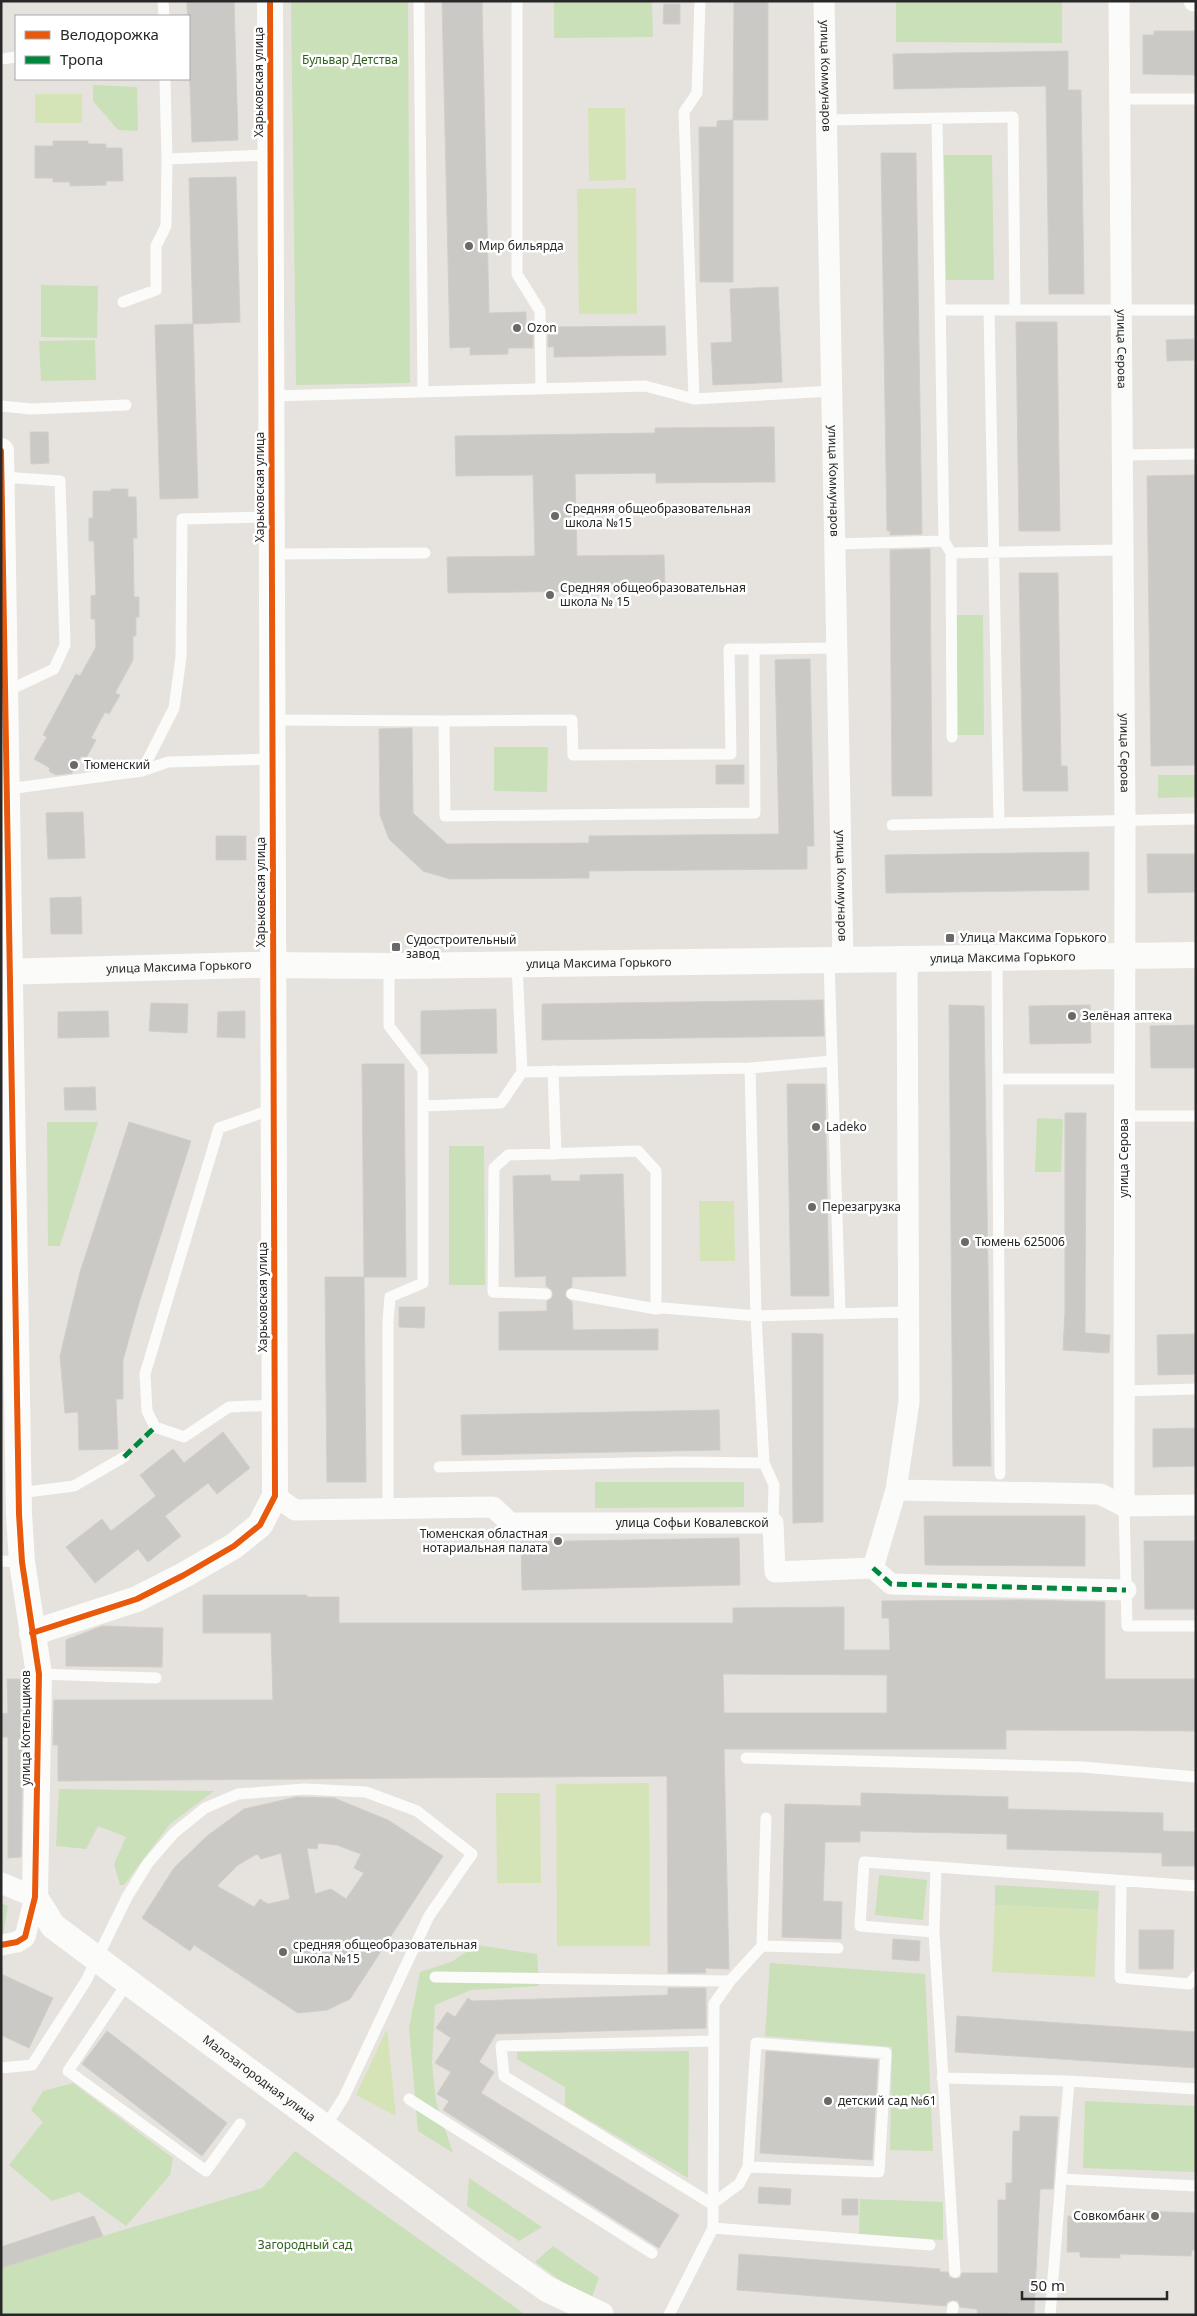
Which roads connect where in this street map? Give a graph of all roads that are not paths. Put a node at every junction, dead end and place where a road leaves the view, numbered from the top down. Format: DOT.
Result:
graph roads {
  1 [pos="163,1"];
  2 [pos="270,1"];
  3 [pos="419,1"];
  4 [pos="517,1"];
  5 [pos="700,1"];
  6 [pos="824,1"];
  7 [pos="1119,1"];
  8 [pos="164,15"];
  9 [pos="15,57"];
  10 [pos="1,59"];
  11 [pos="165,80"];
  12 [pos="1119,99"];
  13 [pos="1196,100"];
  14 [pos="937,118"];
  15 [pos="826,120"];
  16 [pos="270,155"];
  17 [pos="167,159"];
  18 [pos="124,302"];
  19 [pos="940,310"];
  20 [pos="988,310"];
  21 [pos="1015,310"];
  22 [pos="1121,310"];
  23 [pos="1196,310"];
  24 [pos="541,389"];
  25 [pos="832,391"];
  26 [pos="423,392"];
  27 [pos="271,396"];
  28 [pos="694,399"];
  29 [pos="126,405"];
  30 [pos="1,406"];
  31 [pos="1,451"];
  32 [pos="1196,454"];
  33 [pos="1122,455"];
  34 [pos="2,477"];
  35 [pos="272,517"];
  36 [pos="944,541"];
  37 [pos="835,544"];
  38 [pos="1122,550"];
  39 [pos="993,552"];
  40 [pos="425,553"];
  41 [pos="951,553"];
  42 [pos="272,554"];
  43 [pos="754,648"];
  44 [pos="837,648"];
  45 [pos="3,693"];
  46 [pos="272,720"];
  47 [pos="444,721"];
  48 [pos="952,737"];
  49 [pos="272,759"];
  50 [pos="142,771"];
  51 [pos="8,789"];
  52 [pos="1196,819"];
  53 [pos="1125,820"];
  54 [pos="999,823"];
  55 [pos="892,825"];
  56 [pos="1196,955"];
  57 [pos="1124,956"];
  58 [pos="997,958"];
  59 [pos="907,959"];
  60 [pos="836,960"];
  61 [pos="517,965"];
  62 [pos="273,966"];
  63 [pos="389,966"];
  64 [pos="6,972"];
  65 [pos="832,1061"];
  66 [pos="750,1068"];
  67 [pos="554,1071"];
  68 [pos="522,1072"];
  69 [pos="999,1078"];
  70 [pos="1124,1079"];
  71 [pos="423,1106"];
  72 [pos="273,1109"];
  73 [pos="1124,1116"];
  74 [pos="1196,1116"];
  75 [pos="556,1154"];
  76 [pos="546,1294"];
  77 [pos="572,1294"];
  78 [pos="656,1309"];
  79 [pos="908,1312"];
  80 [pos="840,1313"];
  81 [pos="756,1316"];
  82 [pos="1196,1389"];
  83 [pos="1124,1391"];
  84 [pos="10,1395"];
  85 [pos="274,1405"];
  86 [pos="124,1457"];
  87 [pos="764,1463"];
  88 [pos="439,1467"];
  89 [pos="1000,1474"];
  90 [pos="896,1490"];
  91 [pos="19,1493"];
  92 [pos="275,1496"];
  93 [pos="1196,1505"];
  94 [pos="1124,1506"];
  95 [pos="388,1508"];
  96 [pos="773,1523"];
  97 [pos="12,1561"];
  98 [pos="872,1568"];
  99 [pos="1126,1590"];
  100 [pos="1196,1626"];
  101 [pos="32,1633"];
  102 [pos="39,1674"];
  103 [pos="156,1678"];
  104 [pos="746,1758"];
  105 [pos="1196,1777"];
  106 [pos="766,1818"];
  107 [pos="936,1866"];
  108 [pos="1121,1881"];
  109 [pos="1,1883"];
  110 [pos="1196,1886"];
  111 [pos="35,1898"];
  112 [pos="934,1932"];
  113 [pos="1,1945"];
  114 [pos="762,1946"];
  115 [pos="838,1948"];
  116 [pos="96,1958"];
  117 [pos="1196,1976"];
  118 [pos="435,1977"];
  119 [pos="730,1981"];
  120 [pos="128,1982"];
  121 [pos="713,2041"];
  122 [pos="1,2068"];
  123 [pos="942,2078"];
  124 [pos="1070,2081"];
  125 [pos="1196,2089"];
  126 [pos="409,2098"];
  127 [pos="240,2124"];
  128 [pos="325,2126"];
  129 [pos="748,2167"];
  130 [pos="1062,2179"];
  131 [pos="1196,2186"];
  132 [pos="712,2204"];
  133 [pos="713,2228"];
  134 [pos="930,2245"];
  135 [pos="652,2253"];
  136 [pos="955,2272"];
  137 [pos="547,2289"];
  138 [pos="572,2315"];
  139 [pos="601,2315"];
  140 [pos="669,2315"];
  141 [pos="1050,2315"];
  1 -- 8 [label="lane"];
  2 -- 16 [label="street, Харьковская улица"];
  3 -- 26 [label="lane"];
  4 -- 24 [label="lane"];
  5 -- 28 [label="lane"];
  6 -- 15 [label="street, улица Коммунаров"];
  7 -- 12 [label="street, улица Серова"];
  9 -- 10 [label="lane"];
  11 -- 17 [label="lane"];
  12 -- 13 [label="lane"];
  12 -- 22 [label="street, улица Серова"];
  14 -- 15 [label="lane"];
  14 -- 19 [label="lane"];
  14 -- 21 [label="lane"];
  15 -- 25 [label="street, улица Коммунаров"];
  16 -- 17 [label="lane"];
  16 -- 27 [label="street, Харьковская улица"];
  17 -- 18 [label="lane"];
  19 -- 20 [label="lane"];
  19 -- 36 [label="lane"];
  20 -- 21 [label="lane"];
  20 -- 39 [label="lane"];
  21 -- 22 [label="lane"];
  22 -- 23 [label="lane"];
  22 -- 33 [label="street, улица Серова"];
  24 -- 26 [label="lane"];
  24 -- 28 [label="lane"];
  25 -- 28 [label="lane"];
  25 -- 37 [label="street, улица Коммунаров"];
  26 -- 27 [label="lane"];
  27 -- 35 [label="street, Харьковская улица"];
  29 -- 30 [label="lane"];
  31 -- 34 [label="street, улица Котельщиков"];
  32 -- 33 [label="lane"];
  33 -- 38 [label="street, улица Серова"];
  34 -- 45 [label="street, улица Котельщиков"];
  34 -- 45 [label="lane"];
  35 -- 42 [label="street, Харьковская улица"];
  35 -- 50 [label="lane"];
  36 -- 37 [label="lane"];
  36 -- 41 [label="lane"];
  37 -- 44 [label="street, улица Коммунаров"];
  38 -- 39 [label="lane"];
  38 -- 53 [label="street, улица Серова"];
  39 -- 41 [label="lane"];
  39 -- 54 [label="lane"];
  40 -- 42 [label="lane"];
  41 -- 48 [label="lane"];
  42 -- 46 [label="street, Харьковская улица"];
  43 -- 44 [label="lane"];
  43 -- 47 [label="lane"];
  43 -- 47 [label="lane"];
  44 -- 60 [label="street, улица Коммунаров"];
  45 -- 51 [label="street, улица Котельщиков"];
  46 -- 47 [label="lane"];
  46 -- 49 [label="street, Харьковская улица"];
  49 -- 50 [label="lane"];
  49 -- 62 [label="street, Харьковская улица"];
  50 -- 51 [label="lane"];
  51 -- 64 [label="street, улица Котельщиков"];
  52 -- 53 [label="lane"];
  53 -- 54 [label="lane"];
  53 -- 57 [label="street, улица Серова"];
  54 -- 55 [label="lane"];
  56 -- 57 [label="street, улица Максима Горького"];
  57 -- 58 [label="street, улица Максима Горького"];
  57 -- 70 [label="street, улица Серова"];
  58 -- 59 [label="street, улица Максима Горького"];
  58 -- 69 [label="lane"];
  59 -- 60 [label="street, улица Максима Горького"];
  59 -- 79 [label="street"];
  60 -- 61 [label="street, улица Максима Горького"];
  60 -- 65 [label="lane"];
  61 -- 63 [label="street, улица Максима Горького"];
  61 -- 68 [label="lane"];
  62 -- 63 [label="street, улица Максима Горького"];
  62 -- 64 [label="street, улица Максима Горького"];
  62 -- 72 [label="street, Харьковская улица"];
  63 -- 71 [label="lane"];
  64 -- 84 [label="street, улица Котельщиков"];
  65 -- 66 [label="lane"];
  65 -- 80 [label="lane"];
  66 -- 67 [label="lane"];
  66 -- 81 [label="lane"];
  67 -- 68 [label="lane"];
  67 -- 75 [label="lane"];
  68 -- 71 [label="lane"];
  69 -- 70 [label="lane"];
  69 -- 89 [label="lane"];
  70 -- 73 [label="street, улица Серова"];
  71 -- 95 [label="lane"];
  72 -- 85 [label="street, Харьковская улица"];
  72 -- 85 [label="lane"];
  73 -- 74 [label="lane"];
  73 -- 83 [label="street, улица Серова"];
  75 -- 76 [label="lane"];
  75 -- 78 [label="lane"];
  77 -- 78 [label="lane"];
  78 -- 81 [label="lane"];
  79 -- 80 [label="lane"];
  79 -- 90 [label="street"];
  80 -- 81 [label="lane"];
  81 -- 87 [label="lane"];
  82 -- 83 [label="lane"];
  83 -- 94 [label="street, улица Серова"];
  84 -- 91 [label="street, улица Котельщиков"];
  85 -- 92 [label="street, Харьковская улица"];
  86 -- 91 [label="lane"];
  87 -- 88 [label="lane"];
  87 -- 96 [label="lane"];
  90 -- 94 [label="street"];
  90 -- 98 [label="street"];
  91 -- 97 [label="street, улица Котельщиков"];
  92 -- 95 [label="street, улица Софьи Ковалевской"];
  92 -- 101 [label="street, Харьковская улица"];
  93 -- 94 [label="street"];
  94 -- 99 [label="lane"];
  95 -- 96 [label="street, улица Софьи Ковалевской"];
  96 -- 98 [label="street, улица Софьи Ковалевской"];
  97 -- 101 [label="street, улица Котельщиков"];
  98 -- 99 [label="street"];
  99 -- 100 [label="lane"];
  101 -- 102 [label="street, улица Котельщиков"];
  102 -- 103 [label="lane"];
  102 -- 111 [label="street, улица Котельщиков"];
  104 -- 105 [label="lane"];
  106 -- 114 [label="lane"];
  107 -- 108 [label="lane"];
  107 -- 112 [label="lane"];
  107 -- 112 [label="lane"];
  108 -- 110 [label="lane"];
  108 -- 117 [label="lane"];
  109 -- 111 [label="street"];
  111 -- 113 [label="street"];
  111 -- 116 [label="street, Малозагородная улица"];
  112 -- 123 [label="lane"];
  114 -- 115 [label="lane"];
  114 -- 119 [label="lane"];
  116 -- 120 [label="street, Малозагородная улица"];
  116 -- 122 [label="lane"];
  116 -- 128 [label="lane"];
  118 -- 119 [label="lane"];
  119 -- 121 [label="lane"];
  120 -- 127 [label="lane"];
  120 -- 128 [label="street, Малозагородная улица"];
  121 -- 132 [label="lane"];
  121 -- 132 [label="lane"];
  123 -- 124 [label="lane"];
  123 -- 136 [label="lane"];
  124 -- 125 [label="lane"];
  124 -- 130 [label="lane"];
  126 -- 135 [label="lane"];
  128 -- 137 [label="street, Малозагородная улица"];
  129 -- 129 [label="lane"];
  129 -- 132 [label="lane"];
  130 -- 131 [label="lane"];
  130 -- 141 [label="lane"];
  132 -- 133 [label="lane"];
  133 -- 134 [label="lane"];
  133 -- 140 [label="lane"];
  137 -- 138 [label="street, Малозагородная улица"];
  137 -- 139 [label="street, Малозагородная улица"];
}
